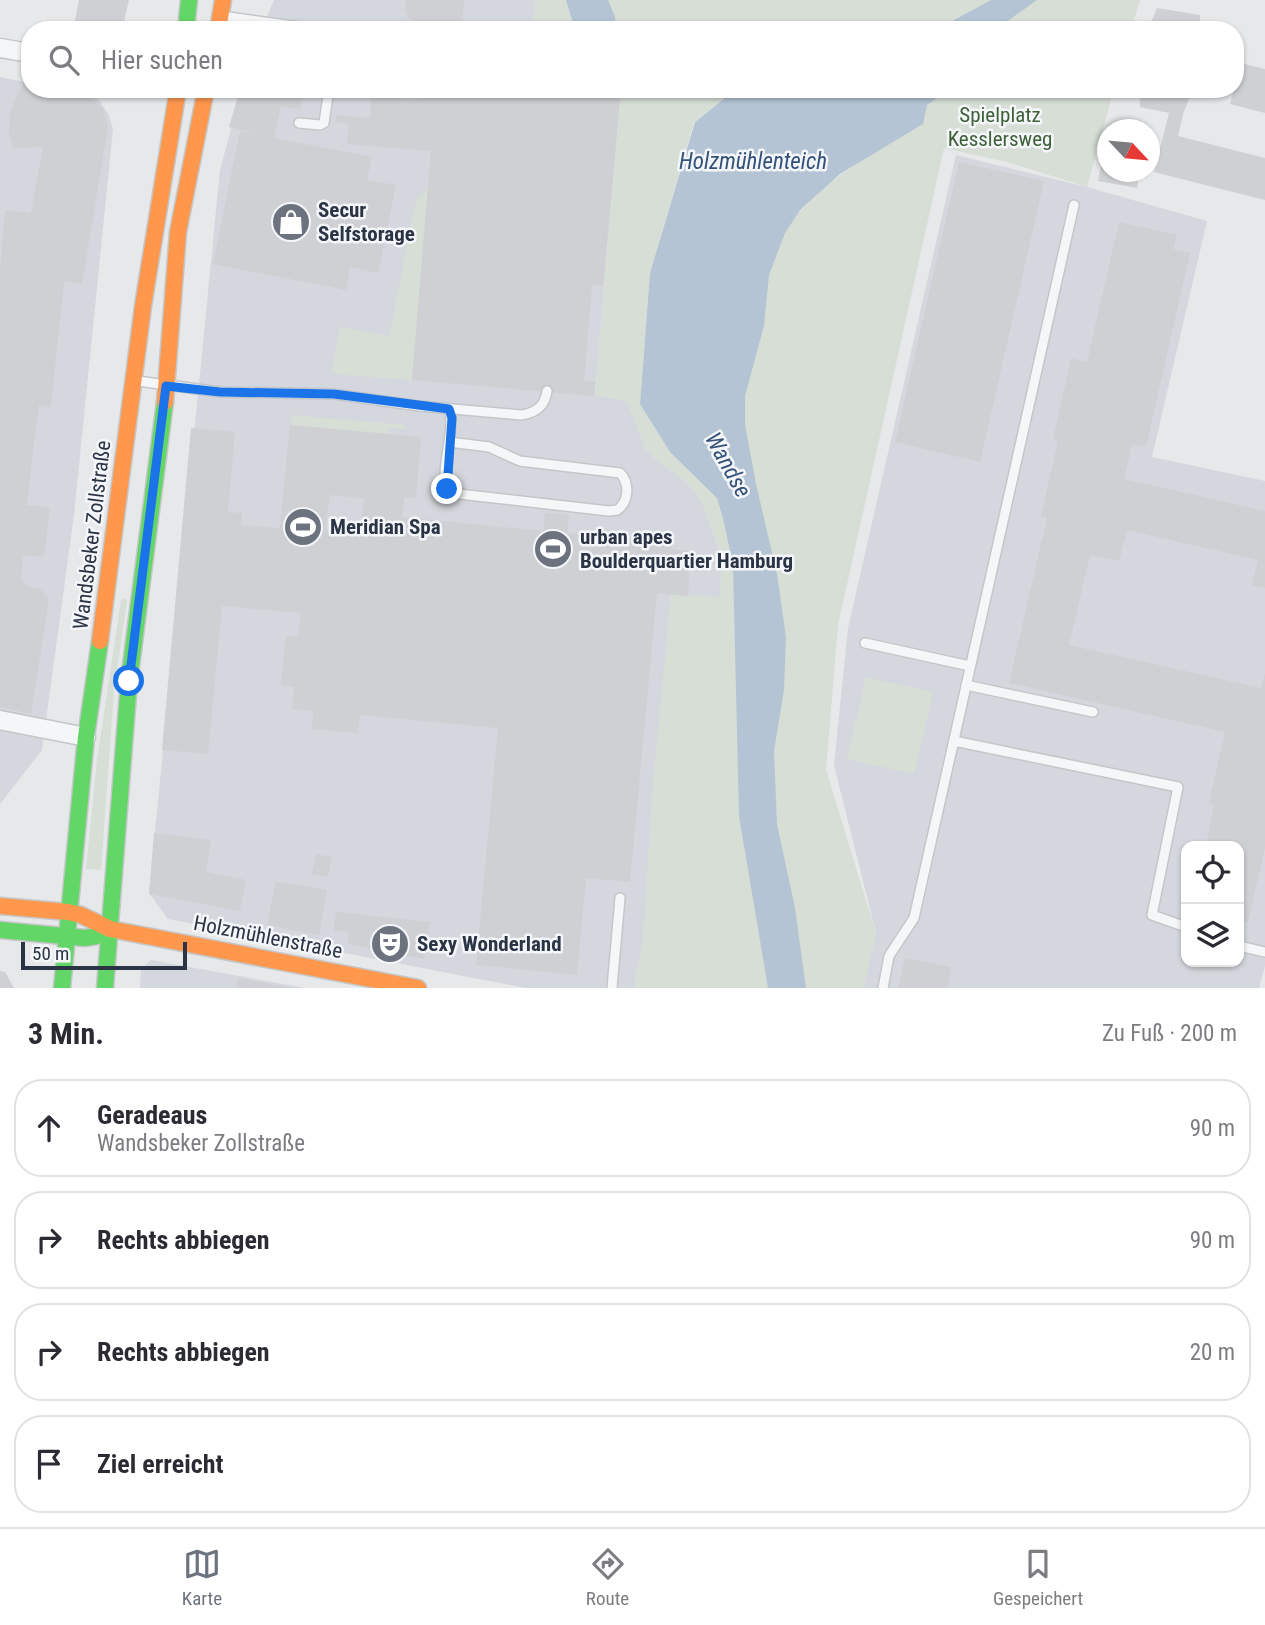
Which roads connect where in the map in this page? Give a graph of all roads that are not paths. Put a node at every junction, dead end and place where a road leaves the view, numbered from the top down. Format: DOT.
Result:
graph roads {
  1 [pos="189,0"];
  2 [pos="220,15"];
  3 [pos="187,21"];
  4 [pos="261,21"];
  5 [pos="0,48"];
  6 [pos="21,52"];
  7 [pos="177,98"];
  8 [pos="204,98"];
  9 [pos="328,98"];
  10 [pos="299,122"];
  11 [pos="1074,205"];
  12 [pos="133,381"];
  13 [pos="166,386"];
  14 [pos="547,391"];
  15 [pos="449,409"];
  16 [pos="449,442"];
  17 [pos="865,643"];
  18 [pos="970,666"];
  19 [pos="967,685"];
  20 [pos="1093,712"];
  21 [pos="0,720"];
  22 [pos="86,737"];
  23 [pos="954,741"];
  24 [pos="620,898"];
  25 [pos="0,906"];
  26 [pos="68,912"];
  27 [pos="1181,926"];
  28 [pos="110,929"];
  29 [pos="0,930"];
  30 [pos="66,938"];
  31 [pos="1244,947"];
  32 [pos="1265,952"];
  33 [pos="408,987"];
  34 [pos="62,988"];
  35 [pos="106,988"];
  36 [pos="612,988"];
  37 [pos="883,988"];
  1 -- 3 [label="main road"];
  2 -- 4 [label="lane"];
  5 -- 6 [label="street"];
  7 -- 12 [label="main road, Wandsbeker Zollstraße"];
  8 -- 13 [label="main road"];
  9 -- 10 [label="lane"];
  11 -- 18 [label="lane"];
  12 -- 13 [label="lane"];
  12 -- 22 [label="main road, Wandsbeker Zollstraße"];
  13 -- 15 [label="lane"];
  13 -- 28 [label="main road"];
  14 -- 15 [label="lane"];
  15 -- 16 [label="lane"];
  16 -- 16 [label="lane"];
  17 -- 18 [label="lane"];
  18 -- 19 [label="lane"];
  19 -- 20 [label="lane"];
  19 -- 23 [label="lane"];
  21 -- 22 [label="street"];
  22 -- 26 [label="main road, Wandsbeker Zollstraße"];
  23 -- 27 [label="lane"];
  23 -- 37 [label="lane"];
  24 -- 36 [label="lane"];
  25 -- 26 [label="main road"];
  26 -- 28 [label="main road"];
  26 -- 30 [label="main road, Wandsbeker Zollstraße"];
  28 -- 30 [label="main road"];
  28 -- 33 [label="main road, Holzmühlenstraße"];
  28 -- 35 [label="main road"];
  29 -- 30 [label="main road"];
  30 -- 34 [label="main road, Wandsbeker Zollstraße"];
  31 -- 32 [label="lane"];
}
